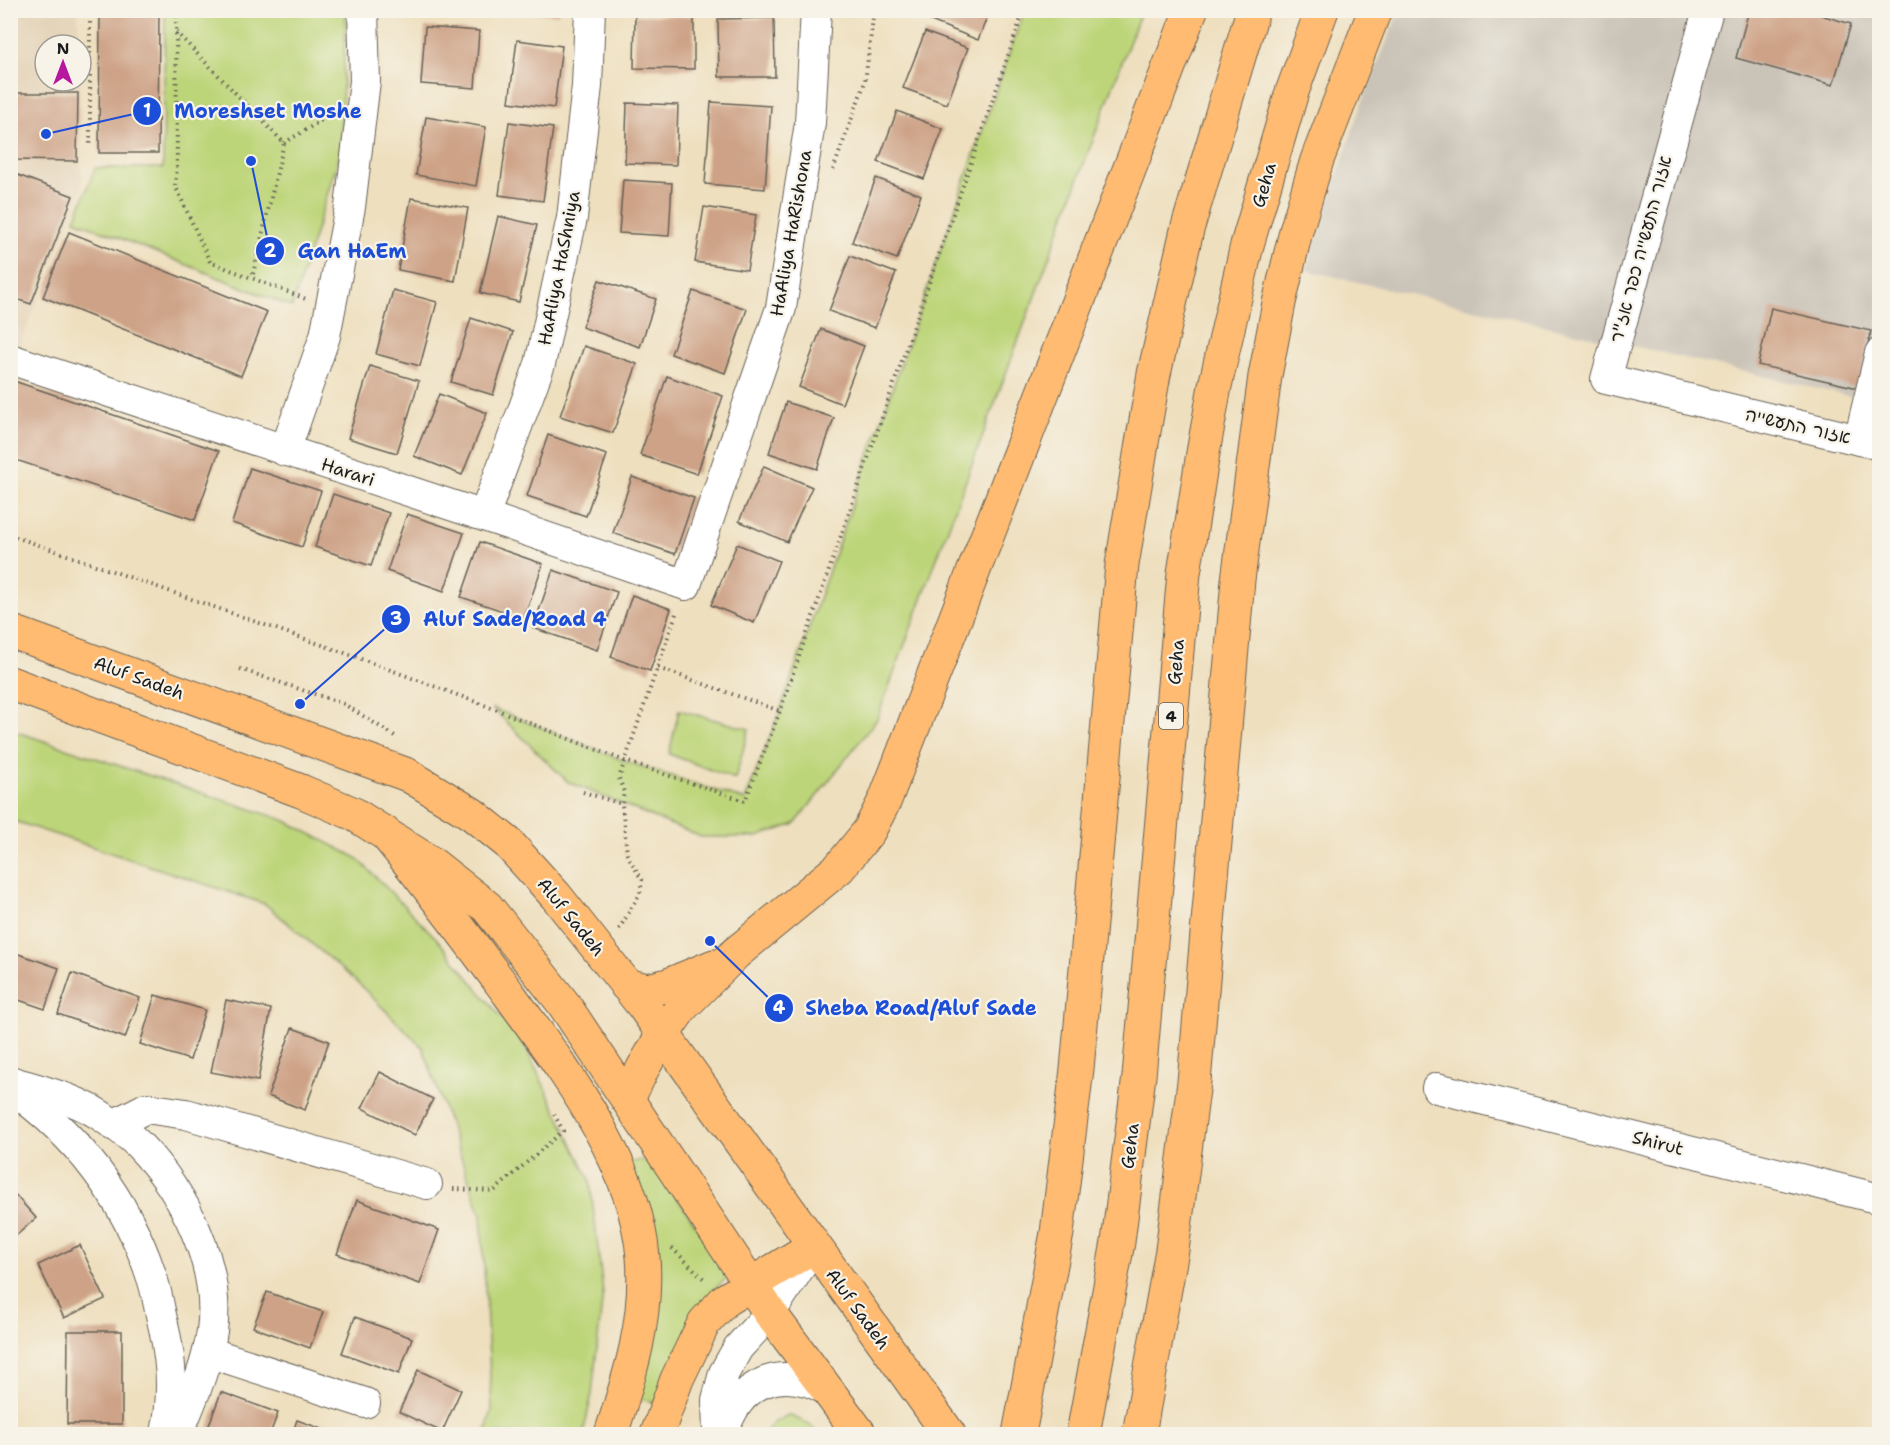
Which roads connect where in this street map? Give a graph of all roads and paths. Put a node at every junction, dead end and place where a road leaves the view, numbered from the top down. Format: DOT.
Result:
graph roads {
  1 [pos="90,10"];
  2 [pos="176,10"];
  3 [pos="363,10"];
  4 [pos="590,10"];
  5 [pos="816,10"];
  6 [pos="1024,10"];
  7 [pos="1191,10"];
  8 [pos="1253,10"];
  9 [pos="1322,10"];
  10 [pos="1375,10"];
  11 [pos="1708,10"];
  12 [pos="176,32"];
  13 [pos="363,95"];
  14 [pos="284,143"];
  15 [pos="90,145"];
  16 [pos="252,278"];
  17 [pos="330,308"];
  18 [pos="1880,353"];
  19 [pos="10,359"];
  20 [pos="1716,406"];
  21 [pos="1869,443"];
  22 [pos="285,451"];
  23 [pos="484,516"];
  24 [pos="10,535"];
  25 [pos="686,585"];
  26 [pos="10,631"];
  27 [pos="658,668"];
  28 [pos="10,684"];
  29 [pos="780,711"];
  30 [pos="625,761"];
  31 [pos="583,792"];
  32 [pos="622,804"];
  33 [pos="384,832"];
  34 [pos="619,929"];
  35 [pos="736,953"];
  36 [pos="626,985"];
  37 [pos="663,1034"];
  38 [pos="10,1081"];
  39 [pos="10,1088"];
  40 [pos="1437,1088"];
  41 [pos="628,1099"];
  42 [pos="551,1107"];
  43 [pos="113,1125"];
  44 [pos="427,1184"];
  45 [pos="1880,1199"];
  46 [pos="638,1226"];
  47 [pos="814,1246"];
  48 [pos="739,1292"];
  49 [pos="770,1313"];
  50 [pos="208,1352"];
  51 [pos="829,1391"];
  52 [pos="365,1403"];
  53 [pos="10,1431"];
  54 [pos="16,1434"];
  55 [pos="165,1434"];
  56 [pos="178,1434"];
  57 [pos="611,1434"];
  58 [pos="657,1434"];
  59 [pos="718,1434"];
  60 [pos="723,1434"];
  61 [pos="860,1434"];
  62 [pos="950,1434"];
  63 [pos="1019,1434"];
  64 [pos="1083,1434"];
  65 [pos="1139,1434"];
  1 -- 15 [label="path"];
  2 -- 12 [label="path"];
  3 -- 13 [label="street"];
  4 -- 23 [label="street, HaAliya HaShniya"];
  5 -- 25 [label="street, HaAliya HaRishona"];
  6 -- 29 [label="path"];
  7 -- 35 [label="main road"];
  8 -- 63 [label="main road"];
  9 -- 64 [label="main road, Geha / 4"];
  10 -- 65 [label="main road"];
  11 -- 20 [label="street, אזור התעשייה כפר אז\"ר"];
  12 -- 14 [label="path"];
  12 -- 16 [label="path"];
  13 -- 14 [label="path"];
  13 -- 17 [label="street"];
  14 -- 16 [label="path"];
  16 -- 17 [label="path"];
  17 -- 22 [label="street"];
  18 -- 21 [label="street"];
  19 -- 22 [label="street, Harari"];
  20 -- 21 [label="street, אזור התעשייה"];
  22 -- 23 [label="street, Harari"];
  23 -- 25 [label="street, Harari"];
  24 -- 30 [label="path"];
  25 -- 27 [label="path"];
  26 -- 36 [label="main road, Aluf Sadeh"];
  27 -- 29 [label="path"];
  27 -- 30 [label="path"];
  28 -- 33 [label="main road"];
  29 -- 30 [label="path"];
  30 -- 32 [label="path"];
  31 -- 32 [label="path"];
  32 -- 34 [label="path"];
  33 -- 41 [label="main road"];
  33 -- 46 [label="main road"];
  35 -- 36 [label="main road"];
  35 -- 37 [label="main road"];
  36 -- 37 [label="main road, Aluf Sadeh"];
  37 -- 41 [label="main road"];
  37 -- 47 [label="main road, Aluf Sadeh"];
  38 -- 43 [label="street"];
  39 -- 55 [label="street"];
  40 -- 45 [label="street, Shirut"];
  41 -- 48 [label="main road"];
  42 -- 44 [label="path"];
  43 -- 44 [label="street"];
  43 -- 50 [label="street"];
  46 -- 48 [label="path"];
  46 -- 57 [label="main road"];
  47 -- 48 [label="main road"];
  47 -- 49 [label="street"];
  47 -- 62 [label="main road, Aluf Sadeh"];
  48 -- 49 [label="main road"];
  48 -- 58 [label="main road"];
  49 -- 51 [label="main road"];
  49 -- 59 [label="street"];
  50 -- 52 [label="street"];
  50 -- 56 [label="street"];
  51 -- 60 [label="street"];
  51 -- 61 [label="main road"];
  53 -- 54 [label="path"];
}
